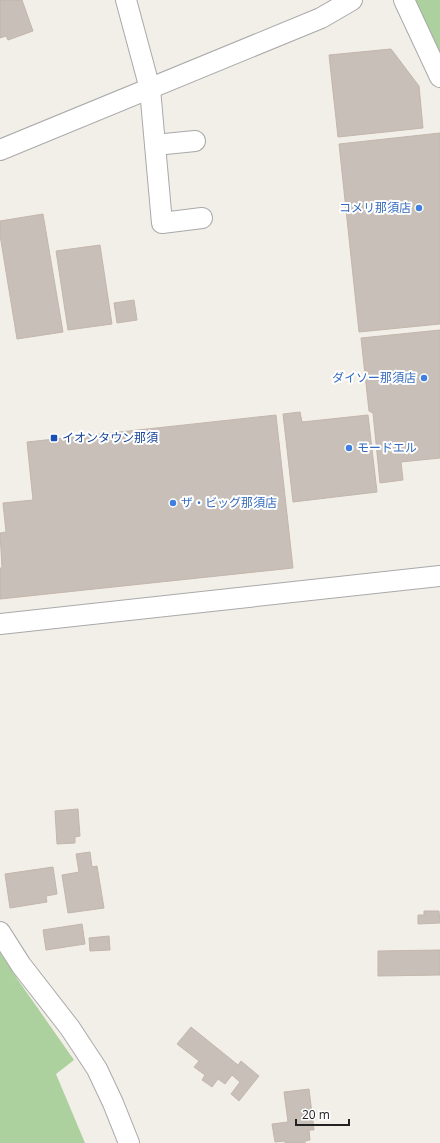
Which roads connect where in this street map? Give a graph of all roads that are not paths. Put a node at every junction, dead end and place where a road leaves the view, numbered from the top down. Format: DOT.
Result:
graph roads {
  1 [pos="126,0"];
  2 [pos="352,0"];
  3 [pos="404,0"];
  4 [pos="440,78"];
  5 [pos="150,89"];
  6 [pos="195,141"];
  7 [pos="155,144"];
  8 [pos="0,150"];
  9 [pos="202,218"];
  10 [pos="440,576"];
  11 [pos="0,624"];
  12 [pos="0,932"];
  13 [pos="129,1143"];
  1 -- 5 [label="street"];
  2 -- 5 [label="street"];
  3 -- 4 [label="street"];
  5 -- 7 [label="street"];
  5 -- 8 [label="street"];
  6 -- 7 [label="street"];
  7 -- 9 [label="street"];
  10 -- 11 [label="street"];
  12 -- 13 [label="street"];
}
